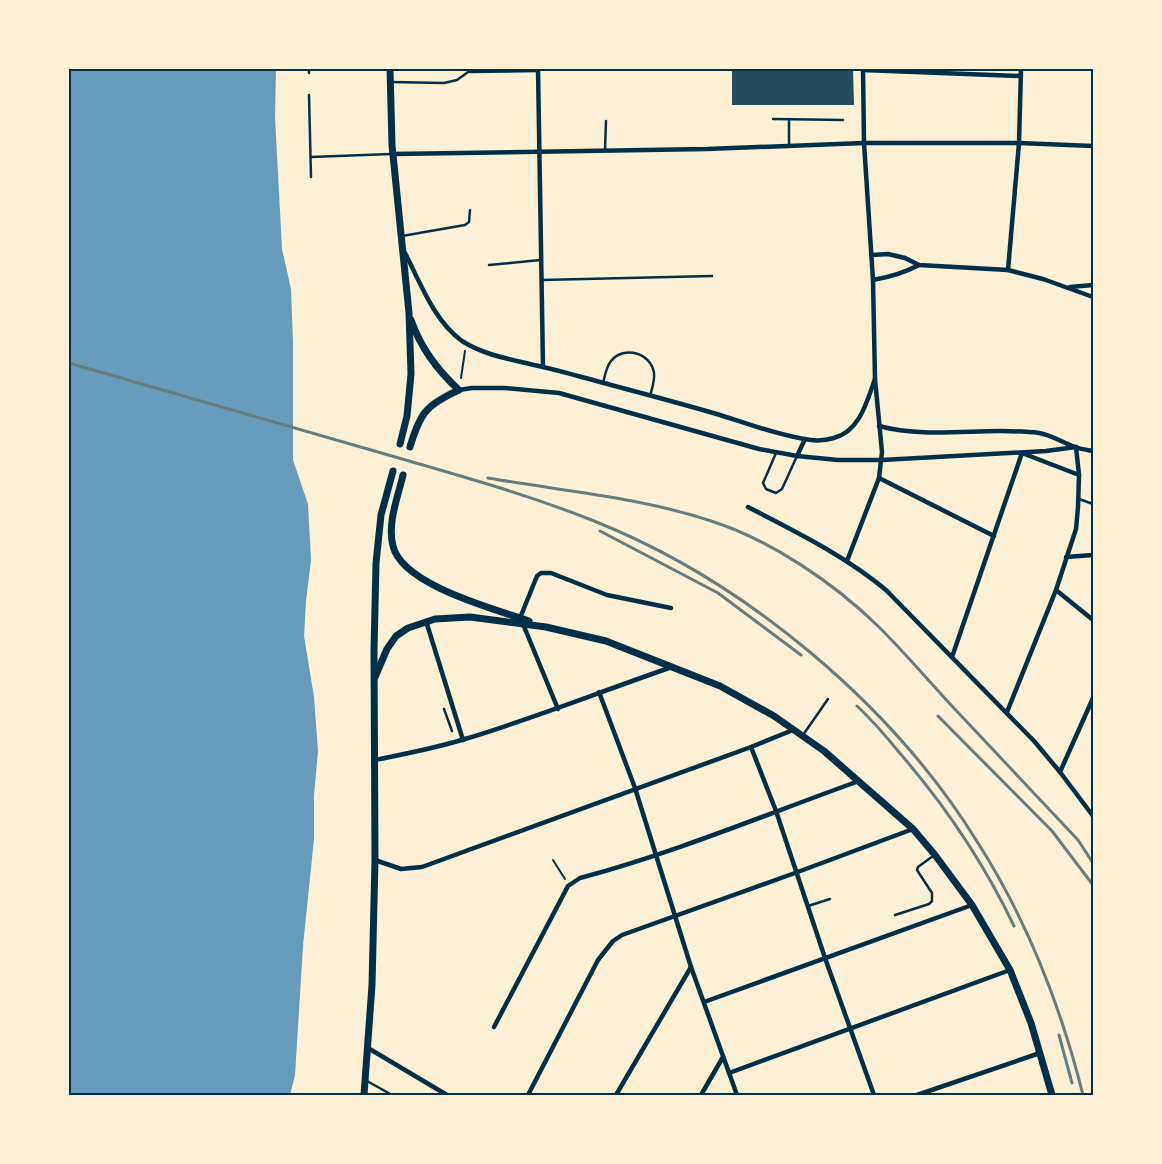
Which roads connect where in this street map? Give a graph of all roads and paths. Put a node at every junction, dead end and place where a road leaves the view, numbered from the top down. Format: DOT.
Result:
graph roads {
  1 [pos="390,69"];
  2 [pos="1021,69"];
  3 [pos="538,70"];
  4 [pos="863,70"];
  5 [pos="1021,76"];
  6 [pos="390,82"];
  7 [pos="309,95"];
  8 [pos="773,119"];
  9 [pos="789,119"];
  10 [pos="843,120"];
  11 [pos="606,121"];
  12 [pos="864,143"];
  13 [pos="1019,143"];
  14 [pos="1093,146"];
  15 [pos="789,147"];
  16 [pos="605,150"];
  17 [pos="540,151"];
  18 [pos="392,154"];
  19 [pos="311,157"];
  20 [pos="311,177"];
  21 [pos="470,210"];
  22 [pos="401,236"];
  23 [pos="402,248"];
  24 [pos="872,254"];
  25 [pos="542,260"];
  26 [pos="489,265"];
  27 [pos="919,265"];
  28 [pos="1008,270"];
  29 [pos="712,276"];
  30 [pos="542,280"];
  31 [pos="873,280"];
  32 [pos="1093,285"];
  33 [pos="1067,287"];
  34 [pos="1093,297"];
  35 [pos="409,313"];
  36 [pos="466,343"];
  37 [pos="543,367"];
  38 [pos="875,379"];
  39 [pos="602,383"];
  40 [pos="459,390"];
  41 [pos="650,396"];
  42 [pos="879,426"];
  43 [pos="806,439"];
  44 [pos="400,444"];
  45 [pos="410,447"];
  46 [pos="1076,447"];
  47 [pos="1093,451"];
  48 [pos="1022,452"];
  49 [pos="776,453"];
  50 [pos="798,456"];
  51 [pos="882,460"];
  52 [pos="393,471"];
  53 [pos="404,475"];
  54 [pos="1079,475"];
  55 [pos="879,478"];
  56 [pos="1079,499"];
  57 [pos="1093,504"];
  58 [pos="748,507"];
  59 [pos="994,536"];
  60 [pos="1093,555"];
  61 [pos="1066,557"];
  62 [pos="847,561"];
  63 [pos="1056,590"];
  64 [pos="671,608"];
  65 [pos="1093,620"];
  66 [pos="426,621"];
  67 [pos="522,621"];
  68 [pos="952,657"];
  69 [pos="673,667"];
  70 [pos="375,677"];
  71 [pos="599,692"];
  72 [pos="1093,698"];
  73 [pos="828,699"];
  74 [pos="558,708"];
  75 [pos="444,709"];
  76 [pos="1091,711"];
  77 [pos="1007,712"];
  78 [pos="457,720"];
  79 [pos="449,722"];
  80 [pos="793,730"];
  81 [pos="452,731"];
  82 [pos="802,736"];
  83 [pos="463,740"];
  84 [pos="751,747"];
  85 [pos="375,760"];
  86 [pos="1060,772"];
  87 [pos="859,781"];
  88 [pos="635,788"];
  89 [pos="776,811"];
  90 [pos="1093,816"];
  91 [pos="913,829"];
  92 [pos="656,854"];
  93 [pos="935,855"];
  94 [pos="374,860"];
  95 [pos="553,860"];
  96 [pos="795,873"];
  97 [pos="568,886"];
  98 [pos="830,899"];
  99 [pos="972,905"];
  100 [pos="807,907"];
  101 [pos="675,915"];
  102 [pos="895,915"];
  103 [pos="825,958"];
  104 [pos="691,967"];
  105 [pos="1010,970"];
  106 [pos="704,1002"];
  107 [pos="494,1026"];
  108 [pos="850,1029"];
  109 [pos="368,1048"];
  110 [pos="1040,1053"];
  111 [pos="724,1057"];
  112 [pos="729,1073"];
  113 [pos="365,1080"];
  114 [pos="364,1095"];
  115 [pos="392,1095"];
  116 [pos="447,1095"];
  117 [pos="528,1095"];
  118 [pos="616,1095"];
  119 [pos="701,1095"];
  120 [pos="737,1095"];
  121 [pos="874,1095"];
  122 [pos="917,1095"];
  123 [pos="1052,1095"];
  1 -- 6 [label="main road"];
  2 -- 5 [label="street"];
  3 -- 6 [label="lane"];
  3 -- 17 [label="street"];
  4 -- 5 [label="street"];
  4 -- 12 [label="street"];
  5 -- 13 [label="street"];
  6 -- 18 [label="main road"];
  7 -- 19 [label="lane"];
  8 -- 9 [label="lane"];
  9 -- 10 [label="lane"];
  9 -- 15 [label="lane"];
  11 -- 16 [label="lane"];
  12 -- 13 [label="street"];
  12 -- 15 [label="street"];
  12 -- 24 [label="street"];
  13 -- 14 [label="street"];
  13 -- 28 [label="street"];
  15 -- 16 [label="street"];
  16 -- 17 [label="street"];
  17 -- 18 [label="street"];
  17 -- 25 [label="street"];
  18 -- 19 [label="lane"];
  18 -- 22 [label="main road"];
  19 -- 20 [label="lane"];
  21 -- 22 [label="lane"];
  22 -- 23 [label="main road"];
  23 -- 35 [label="main road"];
  23 -- 36 [label="street"];
  24 -- 27 [label="street"];
  24 -- 31 [label="street"];
  25 -- 26 [label="lane"];
  25 -- 30 [label="street"];
  27 -- 28 [label="street"];
  27 -- 31 [label="street"];
  28 -- 33 [label="street"];
  29 -- 30 [label="lane"];
  30 -- 37 [label="street"];
  31 -- 38 [label="street"];
  32 -- 33 [label="street"];
  33 -- 34 [label="street"];
  35 -- 40 [label="main road"];
  35 -- 44 [label="main road"];
  36 -- 37 [label="street"];
  36 -- 40 [label="path"];
  37 -- 39 [label="street"];
  38 -- 42 [label="street"];
  38 -- 43 [label="street"];
  39 -- 41 [label="street"];
  39 -- 41 [label="lane"];
  40 -- 45 [label="main road"];
  40 -- 49 [label="street"];
  41 -- 43 [label="street"];
  42 -- 46 [label="street"];
  42 -- 51 [label="street"];
  43 -- 50 [label="street"];
  46 -- 47 [label="street"];
  46 -- 48 [label="street"];
  46 -- 54 [label="street"];
  48 -- 51 [label="street"];
  48 -- 54 [label="street"];
  48 -- 59 [label="street"];
  49 -- 50 [label="street"];
  49 -- 50 [label="lane"];
  50 -- 51 [label="street"];
  51 -- 55 [label="street"];
  52 -- 70 [label="main road"];
  53 -- 67 [label="main road"];
  54 -- 56 [label="street"];
  55 -- 59 [label="street"];
  55 -- 62 [label="street"];
  56 -- 57 [label="lane"];
  56 -- 61 [label="street"];
  58 -- 62 [label="street"];
  59 -- 68 [label="street"];
  60 -- 61 [label="street"];
  61 -- 63 [label="street"];
  62 -- 68 [label="street"];
  63 -- 65 [label="street"];
  63 -- 77 [label="street"];
  64 -- 67 [label="street"];
  66 -- 67 [label="main road"];
  66 -- 70 [label="main road"];
  66 -- 78 [label="street"];
  67 -- 69 [label="main road"];
  67 -- 74 [label="street"];
  68 -- 77 [label="street"];
  69 -- 71 [label="street"];
  69 -- 80 [label="main road"];
  70 -- 85 [label="main road"];
  71 -- 74 [label="street"];
  71 -- 88 [label="street"];
  72 -- 76 [label="street"];
  73 -- 82 [label="lane"];
  74 -- 83 [label="street"];
  75 -- 79 [label="lane"];
  76 -- 86 [label="street"];
  77 -- 86 [label="street"];
  78 -- 79 [label="lane"];
  78 -- 83 [label="street"];
  79 -- 81 [label="lane"];
  80 -- 82 [label="main road"];
  80 -- 84 [label="street"];
  82 -- 87 [label="main road"];
  83 -- 85 [label="street"];
  84 -- 88 [label="street"];
  84 -- 89 [label="street"];
  85 -- 94 [label="main road"];
  86 -- 90 [label="street"];
  87 -- 89 [label="street"];
  87 -- 91 [label="main road"];
  88 -- 92 [label="street"];
  88 -- 94 [label="street"];
  89 -- 92 [label="street"];
  89 -- 96 [label="street"];
  91 -- 93 [label="main road"];
  91 -- 96 [label="street"];
  92 -- 97 [label="street"];
  92 -- 101 [label="street"];
  93 -- 99 [label="main road"];
  93 -- 102 [label="lane"];
  94 -- 109 [label="main road"];
  95 -- 97 [label="path"];
  96 -- 100 [label="street"];
  96 -- 101 [label="street"];
  97 -- 107 [label="street"];
  98 -- 100 [label="lane"];
  99 -- 103 [label="street"];
  99 -- 105 [label="main road"];
  100 -- 103 [label="street"];
  101 -- 104 [label="street"];
  101 -- 117 [label="street"];
  103 -- 106 [label="street"];
  103 -- 108 [label="street"];
  104 -- 106 [label="street"];
  104 -- 118 [label="street"];
  105 -- 108 [label="street"];
  105 -- 110 [label="main road"];
  106 -- 111 [label="street"];
  108 -- 112 [label="street"];
  108 -- 121 [label="street"];
  109 -- 113 [label="main road"];
  109 -- 116 [label="street"];
  110 -- 122 [label="street"];
  110 -- 123 [label="main road"];
  111 -- 112 [label="street"];
  111 -- 119 [label="street"];
  112 -- 120 [label="street"];
  113 -- 114 [label="main road"];
  113 -- 115 [label="lane"];
}
